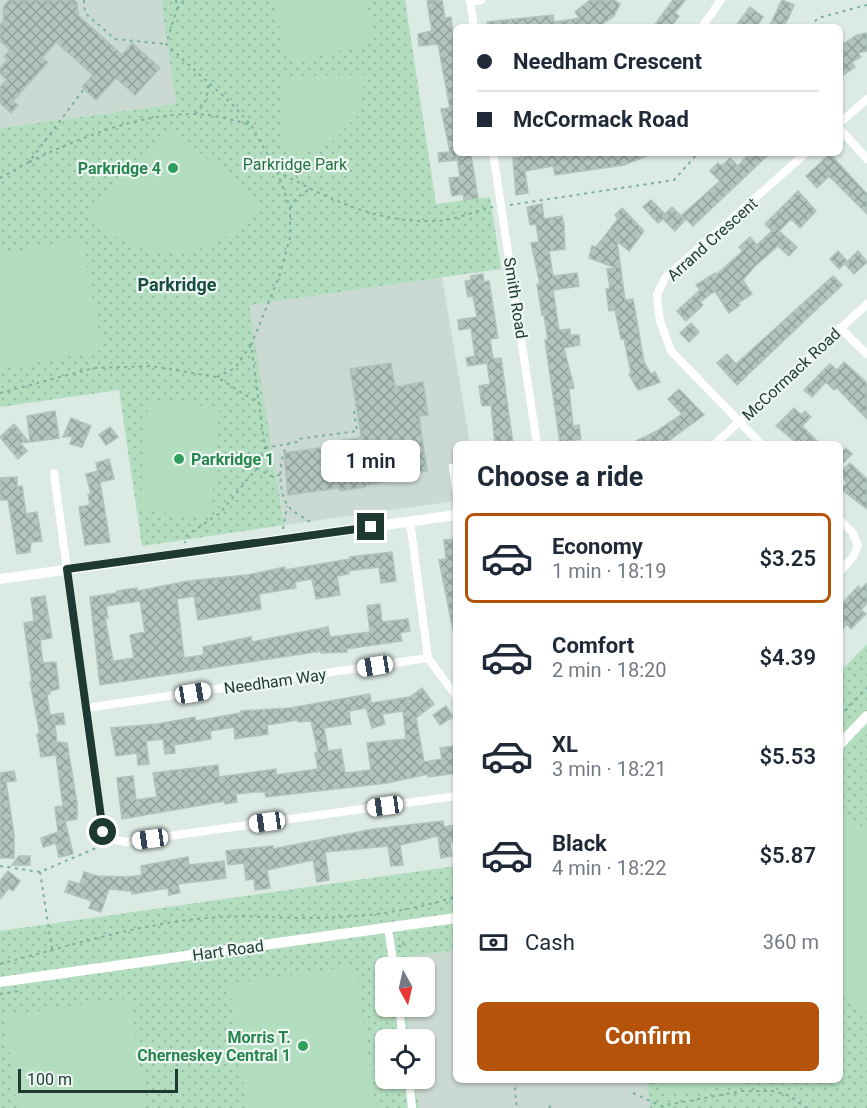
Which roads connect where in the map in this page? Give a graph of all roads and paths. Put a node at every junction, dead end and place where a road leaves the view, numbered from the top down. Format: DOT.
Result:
graph roads {
  1 [pos="84,0"];
  2 [pos="176,0"];
  3 [pos="184,0"];
  4 [pos="481,0"];
  5 [pos="721,0"];
  6 [pos="470,1"];
  7 [pos="867,6"];
  8 [pos="177,9"];
  9 [pos="474,24"];
  10 [pos="704,24"];
  11 [pos="813,24"];
  12 [pos="166,44"];
  13 [pos="209,84"];
  14 [pos="84,89"];
  15 [pos="867,99"];
  16 [pos="195,114"];
  17 [pos="843,120"];
  18 [pos="251,125"];
  19 [pos="843,132"];
  20 [pos="494,156"];
  21 [pos="695,156"];
  22 [pos="803,156"];
  23 [pos="867,159"];
  24 [pos="29,162"];
  25 [pos="277,171"];
  26 [pos="0,178"];
  27 [pos="310,189"];
  28 [pos="514,204"];
  29 [pos="502,206"];
  30 [pos="290,208"];
  31 [pos="867,304"];
  32 [pos="840,328"];
  33 [pos="251,345"];
  34 [pos="867,354"];
  35 [pos="217,377"];
  36 [pos="0,393"];
  37 [pos="258,403"];
  38 [pos="354,411"];
  39 [pos="739,423"];
  40 [pos="537,441"];
  41 [pos="718,441"];
  42 [pos="758,441"];
  43 [pos="290,443"];
  44 [pos="265,448"];
  45 [pos="451,466"];
  46 [pos="257,468"];
  47 [pos="54,474"];
  48 [pos="281,475"];
  49 [pos="453,480"];
  50 [pos="287,506"];
  51 [pos="453,515"];
  52 [pos="309,521"];
  53 [pos="410,521"];
  54 [pos="843,523"];
  55 [pos="282,524"];
  56 [pos="184,539"];
  57 [pos="843,567"];
  58 [pos="67,569"];
  59 [pos="0,579"];
  60 [pos="428,658"];
  61 [pos="867,688"];
  62 [pos="453,692"];
  63 [pos="86,708"];
  64 [pos="843,713"];
  65 [pos="867,716"];
  66 [pos="843,741"];
  67 [pos="453,796"];
  68 [pos="90,850"];
  69 [pos="0,866"];
  70 [pos="40,872"];
  71 [pos="453,898"];
  72 [pos="453,918"];
  73 [pos="388,928"];
  74 [pos="52,949"];
  75 [pos="392,957"];
  76 [pos="0,964"];
  77 [pos="0,982"];
  78 [pos="513,1083"];
  79 [pos="410,1089"];
  80 [pos="633,1093"];
  81 [pos="552,1103"];
  82 [pos="412,1108"];
  83 [pos="517,1108"];
  84 [pos="549,1108"];
  85 [pos="806,1108"];
  1 -- 12 [label="path"];
  2 -- 8 [label="path"];
  3 -- 8 [label="path"];
  4 -- 6 [label="street"];
  5 -- 10 [label="street"];
  6 -- 9 [label="street"];
  7 -- 11 [label="path"];
  8 -- 12 [label="path"];
  12 -- 13 [label="path"];
  13 -- 16 [label="path"];
  13 -- 18 [label="path"];
  14 -- 24 [label="path"];
  15 -- 17 [label="street"];
  16 -- 18 [label="path"];
  16 -- 24 [label="path"];
  18 -- 25 [label="path"];
  19 -- 23 [label="street"];
  20 -- 29 [label="street, Smith Road"];
  21 -- 28 [label="path"];
  22 -- 39 [label="street, Arrand Crescent"];
  24 -- 26 [label="path"];
  25 -- 27 [label="path"];
  25 -- 30 [label="path"];
  27 -- 29 [label="path"];
  27 -- 30 [label="path"];
  29 -- 40 [label="street, Smith Road"];
  30 -- 33 [label="path"];
  31 -- 32 [label="street, McCormack Road"];
  32 -- 34 [label="street"];
  32 -- 39 [label="street, McCormack Road"];
  33 -- 35 [label="path"];
  33 -- 37 [label="path"];
  35 -- 36 [label="path"];
  35 -- 37 [label="path"];
  37 -- 44 [label="path"];
  38 -- 43 [label="path"];
  39 -- 41 [label="street, McCormack Road"];
  39 -- 42 [label="street, Arrand Crescent"];
  43 -- 44 [label="path"];
  43 -- 48 [label="path"];
  44 -- 46 [label="path"];
  45 -- 49 [label="lane"];
  46 -- 48 [label="path"];
  46 -- 56 [label="path"];
  47 -- 58 [label="street"];
  48 -- 50 [label="path"];
  50 -- 52 [label="path"];
  50 -- 55 [label="path"];
  51 -- 53 [label="street"];
  53 -- 58 [label="street"];
  53 -- 60 [label="street"];
  54 -- 57 [label="street"];
  58 -- 59 [label="street"];
  58 -- 63 [label="street"];
  60 -- 62 [label="street"];
  60 -- 63 [label="street, Needham Way"];
  61 -- 64 [label="path"];
  63 -- 67 [label="street"];
  65 -- 66 [label="street"];
  68 -- 70 [label="path"];
  69 -- 70 [label="path"];
  70 -- 74 [label="path"];
  71 -- 74 [label="path"];
  72 -- 73 [label="street, Hart Road"];
  73 -- 75 [label="street"];
  73 -- 77 [label="street, Hart Road"];
  74 -- 76 [label="path"];
  78 -- 83 [label="path"];
  79 -- 82 [label="street"];
  80 -- 85 [label="path"];
  81 -- 84 [label="path"];
}
